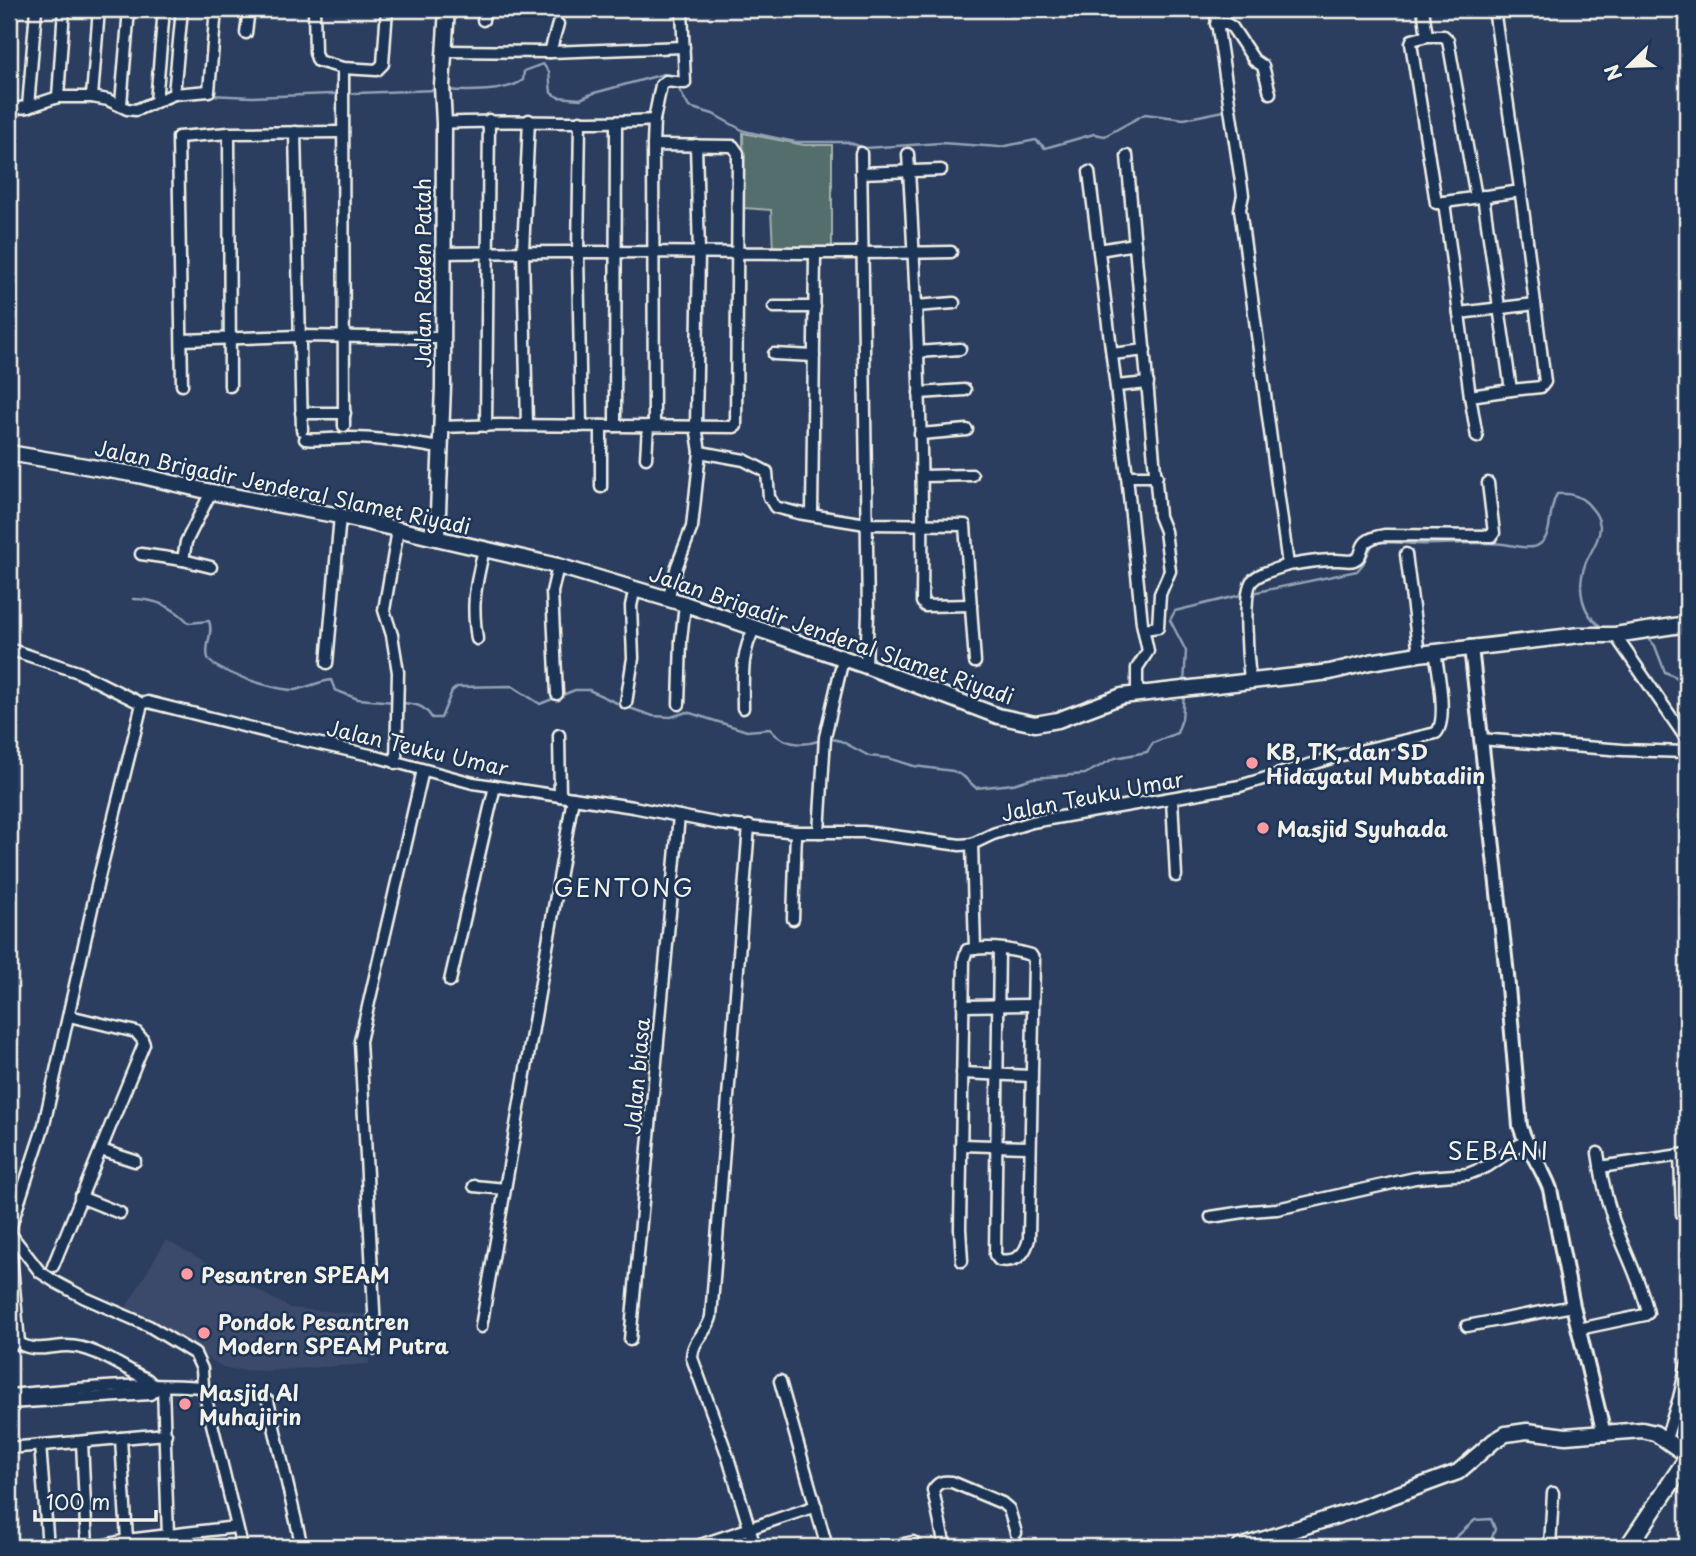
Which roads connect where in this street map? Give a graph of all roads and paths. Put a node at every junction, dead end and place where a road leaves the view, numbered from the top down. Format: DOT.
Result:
graph roads {
  1 [pos="36,9"];
  2 [pos="64,9"];
  3 [pos="99,9"];
  4 [pos="130,9"];
  5 [pos="164,9"];
  6 [pos="182,9"];
  7 [pos="216,9"];
  8 [pos="249,9"];
  9 [pos="314,9"];
  10 [pos="387,9"];
  11 [pos="447,9"];
  12 [pos="682,9"];
  13 [pos="1215,9"];
  14 [pos="1423,9"];
  15 [pos="1494,9"];
  16 [pos="558,24"];
  17 [pos="1216,24"];
  18 [pos="246,33"];
  19 [pos="1427,36"];
  20 [pos="684,47"];
  21 [pos="444,51"];
  22 [pos="550,52"];
  23 [pos="343,68"];
  24 [pos="1270,93"];
  25 [pos="174,94"];
  26 [pos="58,97"];
  27 [pos="93,97"];
  28 [pos="156,102"];
  29 [pos="121,104"];
  30 [pos="29,107"];
  31 [pos="9,109"];
  32 [pos="489,120"];
  33 [pos="529,120"];
  34 [pos="654,120"];
  35 [pos="580,121"];
  36 [pos="444,123"];
  37 [pos="616,123"];
  38 [pos="295,132"];
  39 [pos="343,132"];
  40 [pos="229,133"];
  41 [pos="653,145"];
  42 [pos="696,145"];
  43 [pos="861,153"];
  44 [pos="908,154"];
  45 [pos="1127,156"];
  46 [pos="941,170"];
  47 [pos="1089,172"];
  48 [pos="861,173"];
  49 [pos="909,173"];
  50 [pos="1521,191"];
  51 [pos="1479,197"];
  52 [pos="1436,203"];
  53 [pos="1135,244"];
  54 [pos="1099,250"];
  55 [pos="523,251"];
  56 [pos="578,251"];
  57 [pos="616,251"];
  58 [pos="653,251"];
  59 [pos="487,252"];
  60 [pos="699,252"];
  61 [pos="736,252"];
  62 [pos="951,252"];
  63 [pos="443,253"];
  64 [pos="914,253"];
  65 [pos="815,254"];
  66 [pos="862,254"];
  67 [pos="954,303"];
  68 [pos="1535,304"];
  69 [pos="916,306"];
  70 [pos="774,307"];
  71 [pos="815,307"];
  72 [pos="1499,307"];
  73 [pos="1459,313"];
  74 [pos="299,336"];
  75 [pos="345,336"];
  76 [pos="230,338"];
  77 [pos="442,338"];
  78 [pos="182,340"];
  79 [pos="960,349"];
  80 [pos="1145,350"];
  81 [pos="917,352"];
  82 [pos="774,354"];
  83 [pos="1112,354"];
  84 [pos="814,356"];
  85 [pos="1148,383"];
  86 [pos="182,384"];
  87 [pos="230,386"];
  88 [pos="1116,386"];
  89 [pos="965,390"];
  90 [pos="1511,390"];
  91 [pos="919,393"];
  92 [pos="1470,396"];
  93 [pos="301,413"];
  94 [pos="345,413"];
  95 [pos="527,425"];
  96 [pos="344,426"];
  97 [pos="486,426"];
  98 [pos="581,426"];
  99 [pos="601,426"];
  100 [pos="615,426"];
  101 [pos="651,426"];
  102 [pos="696,426"];
  103 [pos="442,427"];
  104 [pos="967,430"];
  105 [pos="920,434"];
  106 [pos="1477,437"];
  107 [pos="440,448"];
  108 [pos="700,452"];
  109 [pos="9,453"];
  110 [pos="646,458"];
  111 [pos="972,475"];
  112 [pos="922,476"];
  113 [pos="1127,476"];
  114 [pos="1157,476"];
  115 [pos="1488,483"];
  116 [pos="601,487"];
  117 [pos="211,492"];
  118 [pos="812,515"];
  119 [pos="340,516"];
  120 [pos="923,523"];
  121 [pos="866,524"];
  122 [pos="398,530"];
  123 [pos="436,538"];
  124 [pos="484,549"];
  125 [pos="141,554"];
  126 [pos="1406,554"];
  127 [pos="183,560"];
  128 [pos="1288,565"];
  129 [pos="558,566"];
  130 [pos="211,567"];
  131 [pos="635,588"];
  132 [pos="1160,594"];
  133 [pos="1140,596"];
  134 [pos="668,598"];
  135 [pos="685,604"];
  136 [pos="971,605"];
  137 [pos="1687,624"];
  138 [pos="755,628"];
  139 [pos="1144,629"];
  140 [pos="1615,635"];
  141 [pos="477,639"];
  142 [pos="1471,648"];
  143 [pos="9,649"];
  144 [pos="1436,652"];
  145 [pos="1419,654"];
  146 [pos="843,659"];
  147 [pos="975,662"];
  148 [pos="327,663"];
  149 [pos="866,666"];
  150 [pos="1250,680"];
  151 [pos="557,694"];
  152 [pos="1137,694"];
  153 [pos="626,703"];
  154 [pos="142,704"];
  155 [pos="679,704"];
  156 [pos="743,708"];
  157 [pos="559,735"];
  158 [pos="1480,739"];
  159 [pos="1687,740"];
  160 [pos="1687,752"];
  161 [pos="396,763"];
  162 [pos="423,769"];
  163 [pos="495,786"];
  164 [pos="560,796"];
  165 [pos="573,798"];
  166 [pos="1172,799"];
  167 [pos="679,817"];
  168 [pos="749,825"];
  169 [pos="796,832"];
  170 [pos="819,832"];
  171 [pos="972,844"];
  172 [pos="1176,876"];
  173 [pos="793,919"];
  174 [pos="975,948"];
  175 [pos="999,949"];
  176 [pos="450,981"];
  177 [pos="998,1005"];
  178 [pos="1032,1005"];
  179 [pos="963,1006"];
  180 [pos="69,1016"];
  181 [pos="962,1073"];
  182 [pos="998,1074"];
  183 [pos="1031,1076"];
  184 [pos="1525,1141"];
  185 [pos="961,1145"];
  186 [pos="997,1146"];
  187 [pos="1029,1147"];
  188 [pos="101,1150"];
  189 [pos="1598,1153"];
  190 [pos="1684,1154"];
  191 [pos="135,1161"];
  192 [pos="1600,1167"];
  193 [pos="474,1186"];
  194 [pos="505,1189"];
  195 [pos="80,1197"];
  196 [pos="12,1208"];
  197 [pos="120,1213"];
  198 [pos="1682,1214"];
  199 [pos="1211,1217"];
  200 [pos="9,1232"];
  201 [pos="962,1261"];
  202 [pos="53,1266"];
  203 [pos="1573,1306"];
  204 [pos="1467,1326"];
  205 [pos="481,1327"];
  206 [pos="1579,1329"];
  207 [pos="630,1340"];
  208 [pos="14,1344"];
  209 [pos="376,1349"];
  210 [pos="1687,1364"];
  211 [pos="780,1381"];
  212 [pos="203,1387"];
  213 [pos="158,1388"];
  214 [pos="9,1395"];
  215 [pos="268,1401"];
  216 [pos="9,1403"];
  217 [pos="166,1434"];
  218 [pos="1604,1434"];
  219 [pos="121,1438"];
  220 [pos="1666,1439"];
  221 [pos="82,1441"];
  222 [pos="40,1446"];
  223 [pos="9,1448"];
  224 [pos="1687,1457"];
  225 [pos="1553,1493"];
  226 [pos="816,1506"];
  227 [pos="236,1527"];
  228 [pos="749,1528"];
  229 [pos="1016,1533"];
  230 [pos="168,1536"];
  231 [pos="127,1541"];
  232 [pos="1629,1544"];
  233 [pos="48,1547"];
  234 [pos="86,1547"];
  235 [pos="96,1547"];
  236 [pos="242,1547"];
  237 [pos="302,1547"];
  238 [pos="694,1547"];
  239 [pos="755,1547"];
  240 [pos="827,1547"];
  241 [pos="890,1547"];
  242 [pos="918,1547"];
  243 [pos="945,1547"];
  244 [pos="1240,1547"];
  245 [pos="1550,1547"];
  246 [pos="1659,1547"];
  1 -- 30 [label="street"];
  2 -- 26 [label="street"];
  3 -- 27 [label="street"];
  4 -- 29 [label="street"];
  5 -- 28 [label="street"];
  6 -- 25 [label="street"];
  7 -- 25 [label="street"];
  8 -- 18 [label="street"];
  9 -- 23 [label="street"];
  10 -- 23 [label="street"];
  11 -- 21 [label="main road, Jalan Raden Patah"];
  12 -- 20 [label="street"];
  13 -- 17 [label="street"];
  14 -- 19 [label="street"];
  15 -- 50 [label="street"];
  16 -- 22 [label="street"];
  17 -- 24 [label="street"];
  17 -- 128 [label="street"];
  19 -- 51 [label="street"];
  19 -- 52 [label="street"];
  20 -- 22 [label="street"];
  20 -- 34 [label="street"];
  21 -- 22 [label="street"];
  21 -- 36 [label="main road, Jalan Raden Patah"];
  23 -- 39 [label="street"];
  25 -- 28 [label="street"];
  26 -- 27 [label="street"];
  26 -- 30 [label="street"];
  27 -- 29 [label="street"];
  28 -- 29 [label="street"];
  30 -- 31 [label="street"];
  32 -- 33 [label="street"];
  32 -- 36 [label="street"];
  32 -- 59 [label="street"];
  33 -- 35 [label="street"];
  33 -- 55 [label="street"];
  34 -- 37 [label="street"];
  34 -- 41 [label="street"];
  35 -- 37 [label="street"];
  35 -- 56 [label="street"];
  36 -- 63 [label="main road, Jalan Raden Patah"];
  37 -- 57 [label="street"];
  38 -- 39 [label="street"];
  38 -- 40 [label="street"];
  38 -- 74 [label="street"];
  39 -- 75 [label="street"];
  40 -- 76 [label="street"];
  40 -- 78 [label="street"];
  41 -- 42 [label="street"];
  41 -- 58 [label="street"];
  42 -- 60 [label="street"];
  42 -- 61 [label="street"];
  43 -- 48 [label="street"];
  44 -- 49 [label="street"];
  45 -- 53 [label="street"];
  46 -- 49 [label="street"];
  47 -- 54 [label="street"];
  48 -- 49 [label="street"];
  48 -- 66 [label="street"];
  49 -- 64 [label="street"];
  50 -- 51 [label="street"];
  50 -- 68 [label="street"];
  51 -- 52 [label="street"];
  51 -- 72 [label="street"];
  52 -- 73 [label="street"];
  53 -- 54 [label="street"];
  53 -- 80 [label="street"];
  54 -- 83 [label="street"];
  55 -- 56 [label="street"];
  55 -- 59 [label="street"];
  55 -- 95 [label="street"];
  56 -- 57 [label="street"];
  56 -- 98 [label="street"];
  57 -- 58 [label="street"];
  57 -- 100 [label="street"];
  58 -- 60 [label="street"];
  58 -- 101 [label="street"];
  59 -- 63 [label="street"];
  59 -- 97 [label="street"];
  60 -- 61 [label="street"];
  60 -- 102 [label="street"];
  61 -- 65 [label="street"];
  61 -- 102 [label="street"];
  62 -- 64 [label="street"];
  63 -- 77 [label="main road, Jalan Raden Patah"];
  64 -- 66 [label="street"];
  64 -- 69 [label="street"];
  65 -- 66 [label="street"];
  65 -- 71 [label="street"];
  66 -- 121 [label="street"];
  67 -- 69 [label="street"];
  68 -- 72 [label="street"];
  68 -- 90 [label="street"];
  69 -- 81 [label="street"];
  70 -- 71 [label="street"];
  71 -- 84 [label="street"];
  72 -- 73 [label="street"];
  72 -- 90 [label="street"];
  73 -- 92 [label="street"];
  74 -- 75 [label="street"];
  74 -- 76 [label="street"];
  74 -- 93 [label="street"];
  75 -- 77 [label="street"];
  75 -- 94 [label="street"];
  76 -- 78 [label="street"];
  76 -- 87 [label="street"];
  77 -- 103 [label="main road, Jalan Raden Patah"];
  78 -- 86 [label="street"];
  79 -- 81 [label="street"];
  80 -- 83 [label="street"];
  80 -- 85 [label="street"];
  81 -- 91 [label="street"];
  82 -- 84 [label="street"];
  83 -- 88 [label="street"];
  84 -- 118 [label="street"];
  85 -- 88 [label="street"];
  85 -- 114 [label="street"];
  88 -- 113 [label="street"];
  89 -- 91 [label="street"];
  90 -- 92 [label="street"];
  91 -- 105 [label="street"];
  92 -- 106 [label="street"];
  93 -- 94 [label="street"];
  93 -- 107 [label="street"];
  94 -- 96 [label="street"];
  95 -- 97 [label="street"];
  95 -- 98 [label="street"];
  97 -- 103 [label="street"];
  98 -- 99 [label="street"];
  99 -- 100 [label="street"];
  99 -- 116 [label="street"];
  100 -- 101 [label="street"];
  101 -- 102 [label="street"];
  101 -- 110 [label="street"];
  102 -- 108 [label="street"];
  103 -- 107 [label="main road, Jalan Raden Patah"];
  104 -- 105 [label="street"];
  105 -- 112 [label="street"];
  107 -- 123 [label="main road, Jalan Raden Patah"];
  108 -- 118 [label="street"];
  108 -- 134 [label="street"];
  109 -- 117 [label="main road, Jalan Brigadir Jenderal Slamet Riyadi"];
  111 -- 112 [label="street"];
  112 -- 120 [label="street"];
  113 -- 114 [label="street"];
  113 -- 133 [label="street"];
  114 -- 132 [label="street"];
  115 -- 128 [label="street"];
  117 -- 119 [label="main road, Jalan Brigadir Jenderal Slamet Riyadi"];
  117 -- 127 [label="street"];
  118 -- 121 [label="street"];
  119 -- 122 [label="main road, Jalan Brigadir Jenderal Slamet Riyadi"];
  119 -- 148 [label="street"];
  120 -- 121 [label="street"];
  120 -- 136 [label="street"];
  120 -- 136 [label="street"];
  121 -- 149 [label="street"];
  122 -- 123 [label="main road, Jalan Brigadir Jenderal Slamet Riyadi"];
  122 -- 161 [label="street"];
  123 -- 124 [label="main road, Jalan Brigadir Jenderal Slamet Riyadi"];
  124 -- 129 [label="main road, Jalan Brigadir Jenderal Slamet Riyadi"];
  124 -- 141 [label="street"];
  125 -- 127 [label="street"];
  126 -- 145 [label="street"];
  127 -- 130 [label="street"];
  128 -- 150 [label="street"];
  129 -- 131 [label="main road, Jalan Brigadir Jenderal Slamet Riyadi"];
  129 -- 151 [label="street"];
  131 -- 134 [label="main road, Jalan Brigadir Jenderal Slamet Riyadi"];
  131 -- 153 [label="street"];
  132 -- 133 [label="street"];
  132 -- 139 [label="street"];
  133 -- 139 [label="street"];
  134 -- 135 [label="main road, Jalan Brigadir Jenderal Slamet Riyadi"];
  135 -- 138 [label="main road, Jalan Brigadir Jenderal Slamet Riyadi"];
  135 -- 155 [label="street"];
  136 -- 147 [label="street"];
  137 -- 140 [label="main road, Jalan Brigadir Jenderal Slamet Riyadi"];
  138 -- 146 [label="main road, Jalan Brigadir Jenderal Slamet Riyadi"];
  138 -- 156 [label="street"];
  139 -- 152 [label="street"];
  140 -- 142 [label="main road, Jalan Brigadir Jenderal Slamet Riyadi"];
  140 -- 159 [label="street"];
  142 -- 144 [label="main road, Jalan Brigadir Jenderal Slamet Riyadi"];
  142 -- 158 [label="street"];
  143 -- 154 [label="street, Jalan Teuku Umar"];
  144 -- 145 [label="main road, Jalan Brigadir Jenderal Slamet Riyadi"];
  144 -- 166 [label="street, Jalan Teuku Umar"];
  145 -- 150 [label="main road, Jalan Brigadir Jenderal Slamet Riyadi"];
  146 -- 149 [label="main road, Jalan Brigadir Jenderal Slamet Riyadi"];
  146 -- 170 [label="street"];
  149 -- 152 [label="main road, Jalan Brigadir Jenderal Slamet Riyadi"];
  150 -- 152 [label="main road, Jalan Brigadir Jenderal Slamet Riyadi"];
  154 -- 161 [label="street, Jalan Teuku Umar"];
  154 -- 180 [label="street"];
  157 -- 164 [label="street"];
  158 -- 160 [label="street"];
  158 -- 184 [label="street"];
  161 -- 162 [label="street, Jalan Teuku Umar"];
  162 -- 163 [label="street, Jalan Teuku Umar"];
  162 -- 209 [label="street"];
  163 -- 164 [label="street, Jalan Teuku Umar"];
  163 -- 176 [label="street"];
  164 -- 165 [label="street, Jalan Teuku Umar"];
  165 -- 167 [label="street, Jalan Teuku Umar"];
  165 -- 194 [label="street"];
  166 -- 171 [label="street, Jalan Teuku Umar"];
  166 -- 172 [label="street"];
  167 -- 168 [label="street, Jalan Teuku Umar"];
  167 -- 207 [label="street, Jalan biasa"];
  168 -- 169 [label="street, Jalan Teuku Umar"];
  168 -- 228 [label="street"];
  169 -- 170 [label="street, Jalan Teuku Umar"];
  169 -- 173 [label="street"];
  170 -- 171 [label="street, Jalan Teuku Umar"];
  171 -- 174 [label="street"];
  174 -- 175 [label="street"];
  174 -- 179 [label="street"];
  175 -- 177 [label="street"];
  175 -- 178 [label="street"];
  177 -- 178 [label="street"];
  177 -- 179 [label="street"];
  177 -- 182 [label="street"];
  178 -- 183 [label="street"];
  179 -- 181 [label="street"];
  180 -- 188 [label="street"];
  180 -- 196 [label="street"];
  181 -- 182 [label="street"];
  181 -- 185 [label="street"];
  182 -- 183 [label="street"];
  182 -- 186 [label="street"];
  183 -- 187 [label="street"];
  184 -- 199 [label="street"];
  184 -- 203 [label="street"];
  185 -- 186 [label="street"];
  185 -- 201 [label="street"];
  186 -- 187 [label="street"];
  186 -- 187 [label="street"];
  188 -- 191 [label="street"];
  188 -- 195 [label="street"];
  189 -- 192 [label="street"];
  190 -- 192 [label="street"];
  190 -- 198 [label="street"];
  192 -- 206 [label="street"];
  193 -- 194 [label="street"];
  194 -- 205 [label="street"];
  195 -- 197 [label="street"];
  195 -- 202 [label="street"];
  196 -- 200 [label="street"];
  200 -- 208 [label="street"];
  200 -- 212 [label="street"];
  203 -- 204 [label="street"];
  203 -- 206 [label="street"];
  206 -- 218 [label="street"];
  208 -- 213 [label="street"];
  210 -- 220 [label="street"];
  211 -- 226 [label="street"];
  212 -- 213 [label="street"];
  212 -- 227 [label="street"];
  213 -- 214 [label="street"];
  213 -- 216 [label="street"];
  213 -- 217 [label="street"];
  215 -- 237 [label="street"];
  217 -- 219 [label="street"];
  217 -- 230 [label="street"];
  218 -- 220 [label="main road"];
  218 -- 244 [label="main road"];
  219 -- 221 [label="street"];
  219 -- 231 [label="street"];
  220 -- 224 [label="main road"];
  221 -- 222 [label="street"];
  221 -- 234 [label="street"];
  222 -- 223 [label="street"];
  222 -- 233 [label="street"];
  224 -- 232 [label="highway"];
  225 -- 245 [label="street"];
  226 -- 228 [label="street"];
  226 -- 240 [label="street"];
  227 -- 230 [label="street"];
  227 -- 236 [label="street"];
  228 -- 238 [label="street"];
  228 -- 239 [label="street"];
  229 -- 243 [label="street"];
  230 -- 231 [label="street"];
  231 -- 235 [label="street"];
  232 -- 246 [label="street"];
  241 -- 242 [label="street"];
}
